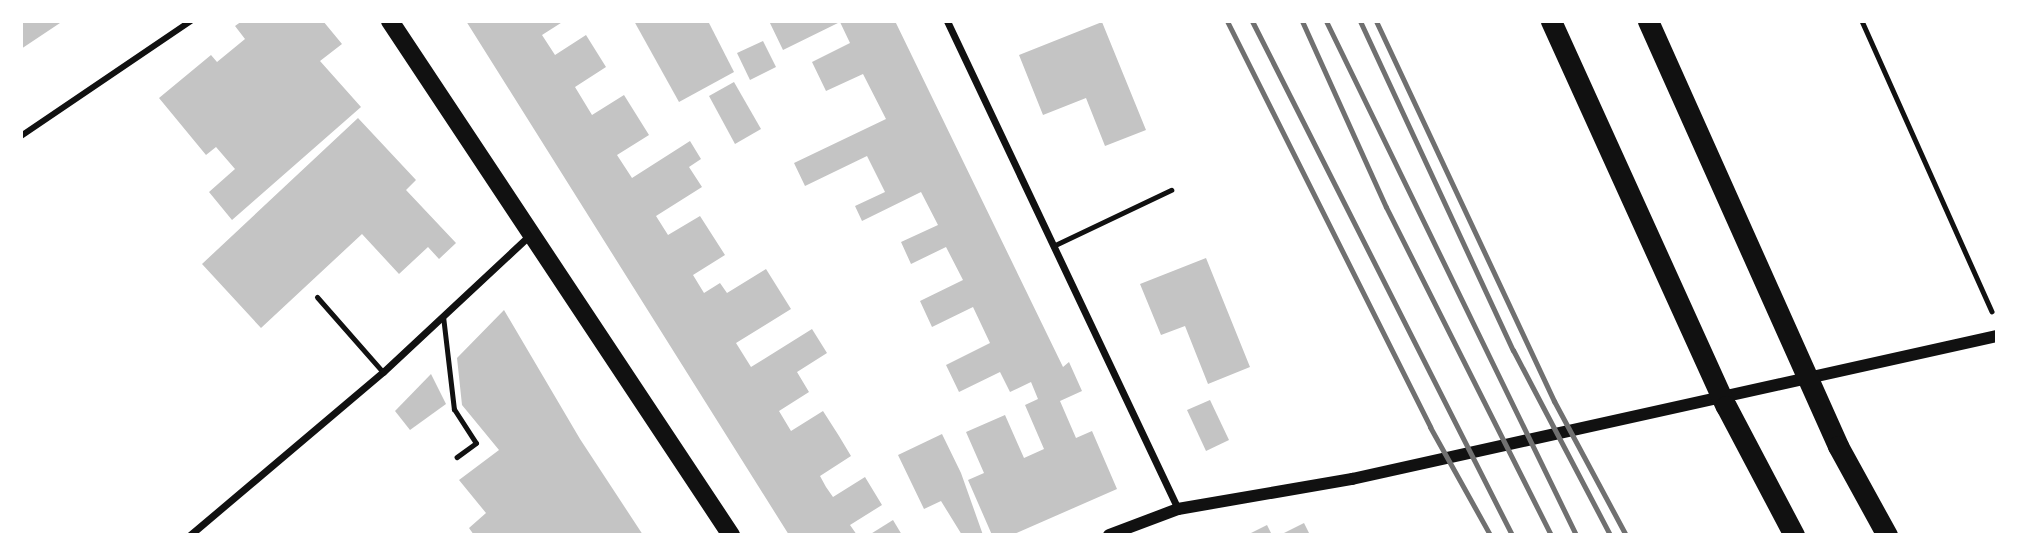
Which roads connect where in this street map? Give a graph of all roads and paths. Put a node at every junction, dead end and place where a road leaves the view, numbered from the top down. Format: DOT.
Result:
graph roads {
  1 [pos="191,21"];
  2 [pos="390,21"];
  3 [pos="947,21"];
  4 [pos="1551,21"];
  5 [pos="1648,21"];
  6 [pos="1862,21"];
  7 [pos="21,136"];
  8 [pos="1171,190"];
  9 [pos="534,233"];
  10 [pos="1053,246"];
  11 [pos="317,297"];
  12 [pos="443,316"];
  13 [pos="1997,321"];
  14 [pos="1997,336"];
  15 [pos="383,372"];
  16 [pos="457,457"];
  17 [pos="1178,509"];
  18 [pos="190,535"];
  19 [pos="731,535"];
  20 [pos="1109,535"];
  21 [pos="1794,535"];
  22 [pos="1887,535"];
  1 -- 7 [label="street"];
  2 -- 9 [label="main road"];
  3 -- 10 [label="street"];
  4 -- 21 [label="highway"];
  5 -- 22 [label="highway"];
  6 -- 13 [label="path"];
  8 -- 10 [label="lane"];
  9 -- 12 [label="street"];
  9 -- 19 [label="main road"];
  10 -- 17 [label="street"];
  11 -- 15 [label="lane"];
  12 -- 15 [label="street"];
  12 -- 16 [label="lane"];
  14 -- 17 [label="street"];
  15 -- 18 [label="street"];
  17 -- 20 [label="street"];
}
